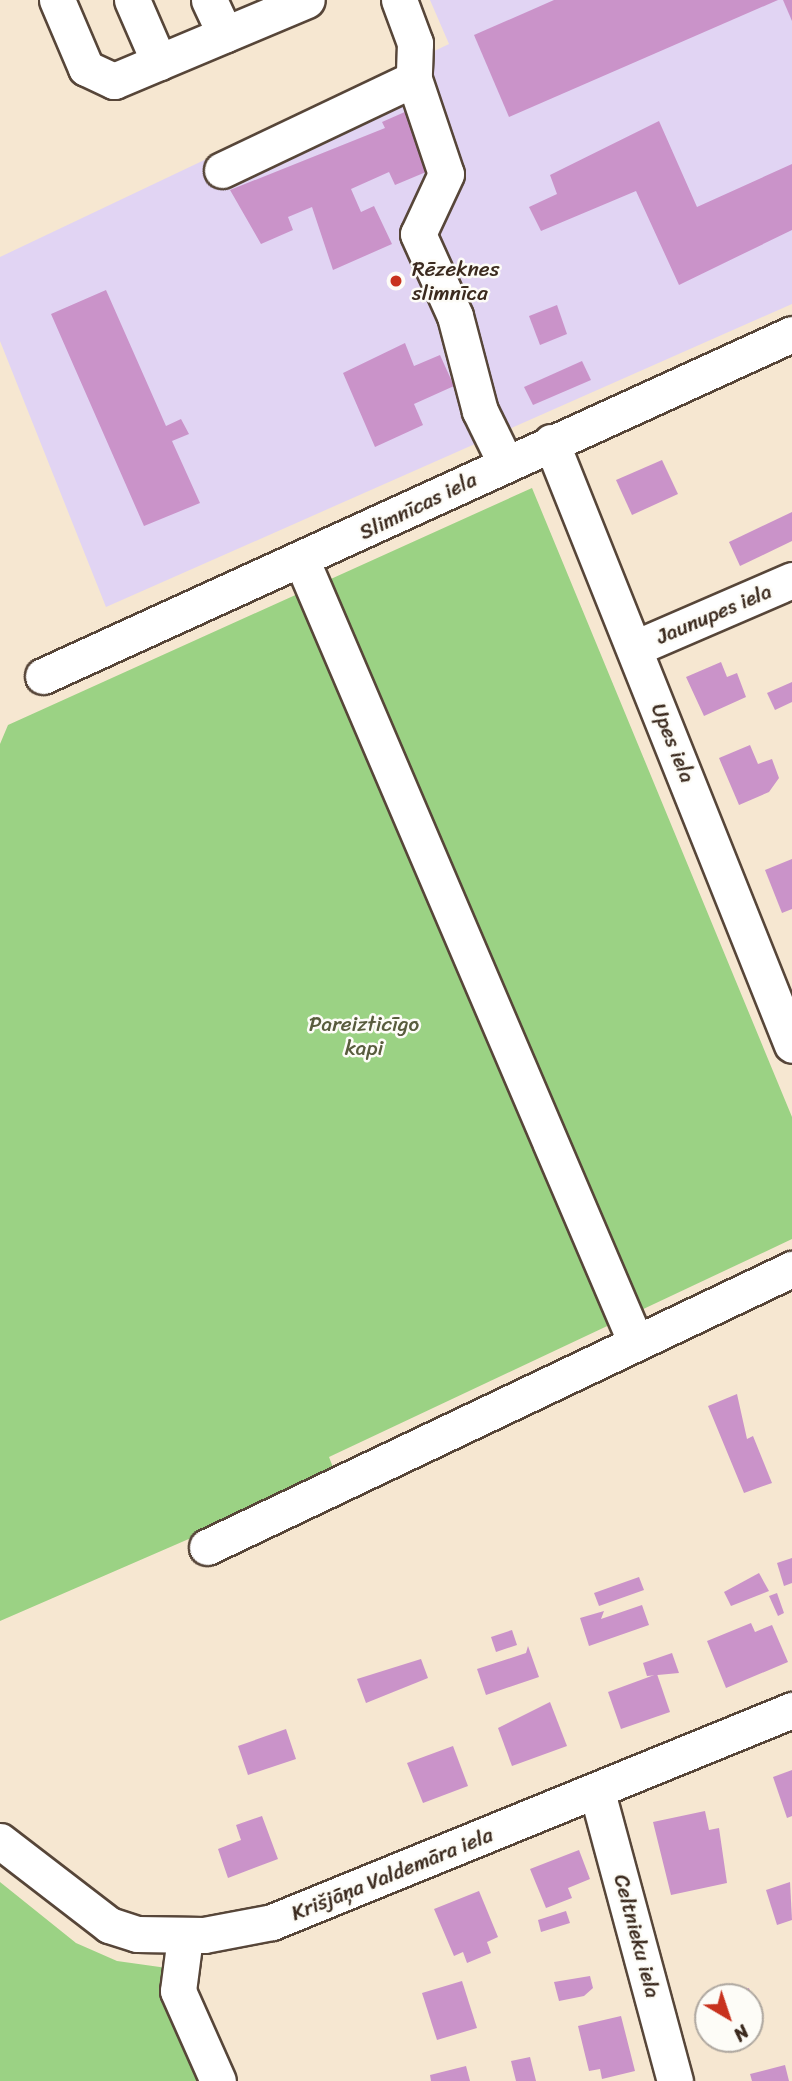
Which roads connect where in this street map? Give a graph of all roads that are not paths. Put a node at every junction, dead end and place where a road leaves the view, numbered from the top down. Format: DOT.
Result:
graph roads {
  1 [pos="57,0"];
  2 [pos="132,0"];
  3 [pos="209,0"];
  4 [pos="307,0"];
  5 [pos="405,2"];
  6 [pos="225,35"];
  7 [pos="159,62"];
  8 [pos="414,79"];
  9 [pos="222,170"];
  10 [pos="792,334"];
  11 [pos="551,442"];
  12 [pos="506,464"];
  13 [pos="302,561"];
  14 [pos="792,580"];
  15 [pos="635,648"];
  16 [pos="43,676"];
  17 [pos="792,1045"];
  18 [pos="792,1269"];
  19 [pos="636,1343"];
  20 [pos="207,1547"];
  21 [pos="792,1710"];
  22 [pos="597,1792"];
  23 [pos="0,1841"];
  24 [pos="185,1937"];
  25 [pos="218,2081"];
  26 [pos="675,2081"];
  1 -- 7 [label="street"];
  2 -- 7 [label="street"];
  3 -- 6 [label="street"];
  4 -- 6 [label="street"];
  5 -- 8 [label="street"];
  6 -- 7 [label="street"];
  8 -- 9 [label="street"];
  8 -- 12 [label="street"];
  10 -- 11 [label="street, Slimnīcas iela"];
  11 -- 12 [label="street, Slimnīcas iela"];
  11 -- 15 [label="street, Upes iela"];
  12 -- 13 [label="street, Slimnīcas iela"];
  13 -- 16 [label="street, Slimnīcas iela"];
  13 -- 19 [label="street"];
  14 -- 15 [label="street, Jaunupes iela"];
  15 -- 17 [label="street, Upes iela"];
  18 -- 19 [label="street"];
  19 -- 20 [label="street"];
  21 -- 22 [label="street, Krišjāņa Valdemāra iela"];
  22 -- 24 [label="street, Krišjāņa Valdemāra iela"];
  22 -- 26 [label="street, Celtnieku iela"];
  23 -- 24 [label="street, Krišjāņa Valdemāra iela"];
  24 -- 25 [label="street"];
}
